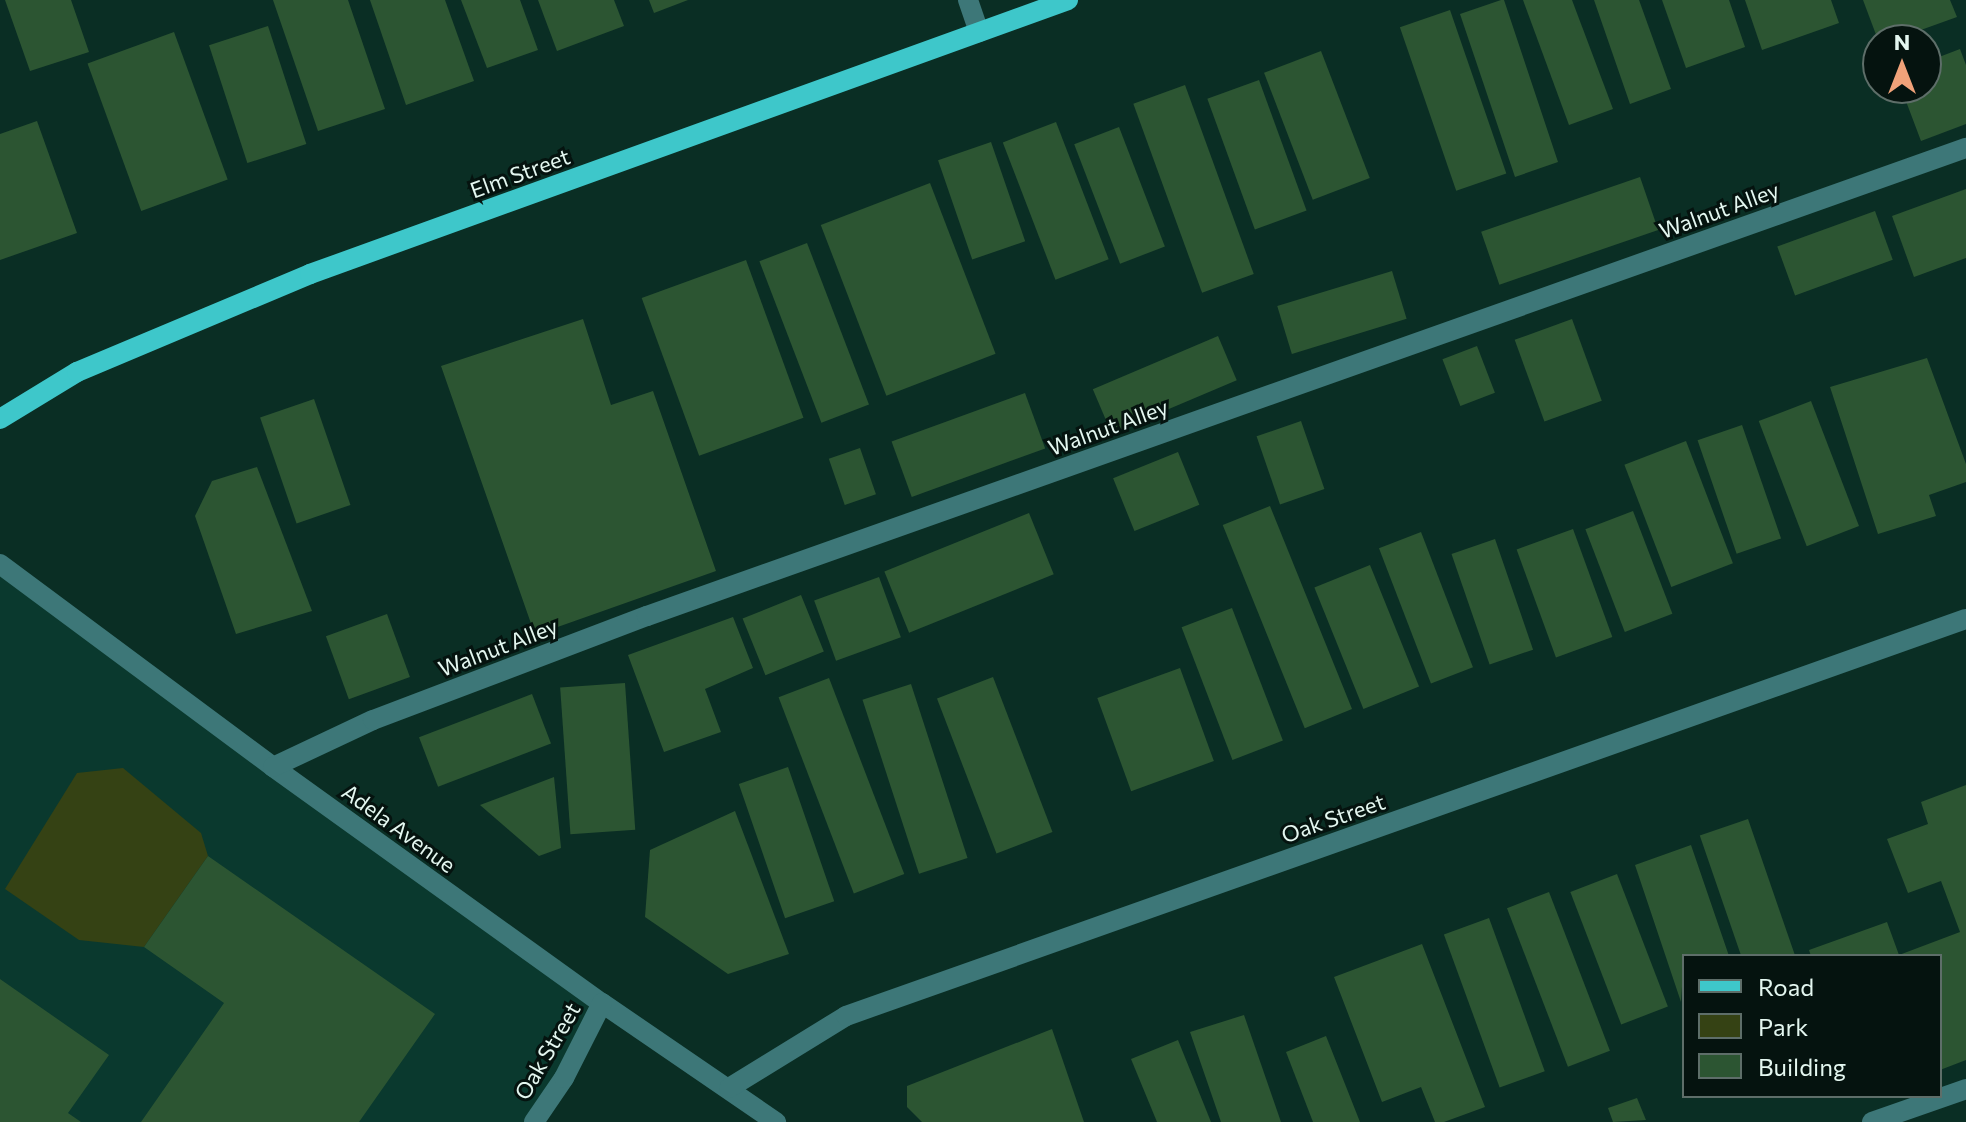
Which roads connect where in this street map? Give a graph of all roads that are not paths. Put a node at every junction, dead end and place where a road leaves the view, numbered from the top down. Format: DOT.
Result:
graph roads {
  1 [pos="968,0"];
  2 [pos="1068,0"];
  3 [pos="979,32"];
  4 [pos="1966,148"];
  5 [pos="0,419"];
  6 [pos="0,564"];
  7 [pos="1966,619"];
  8 [pos="273,767"];
  9 [pos="602,1003"];
  10 [pos="729,1088"];
  11 [pos="1966,1089"];
  12 [pos="1942,1097"];
  13 [pos="1940,1098"];
  14 [pos="534,1122"];
  15 [pos="776,1122"];
  16 [pos="1872,1122"];
  1 -- 3 [label="street"];
  2 -- 3 [label="main road, Elm Street"];
  3 -- 5 [label="main road, Elm Street"];
  4 -- 8 [label="street, Walnut Alley"];
  6 -- 8 [label="street, Adela Avenue"];
  7 -- 10 [label="street, Oak Street"];
  8 -- 9 [label="street, Adela Avenue"];
  9 -- 10 [label="street, Adela Avenue"];
  9 -- 14 [label="street, Oak Street"];
  10 -- 15 [label="street, Adela Avenue"];
  11 -- 12 [label="street"];
  13 -- 16 [label="street"];
}
